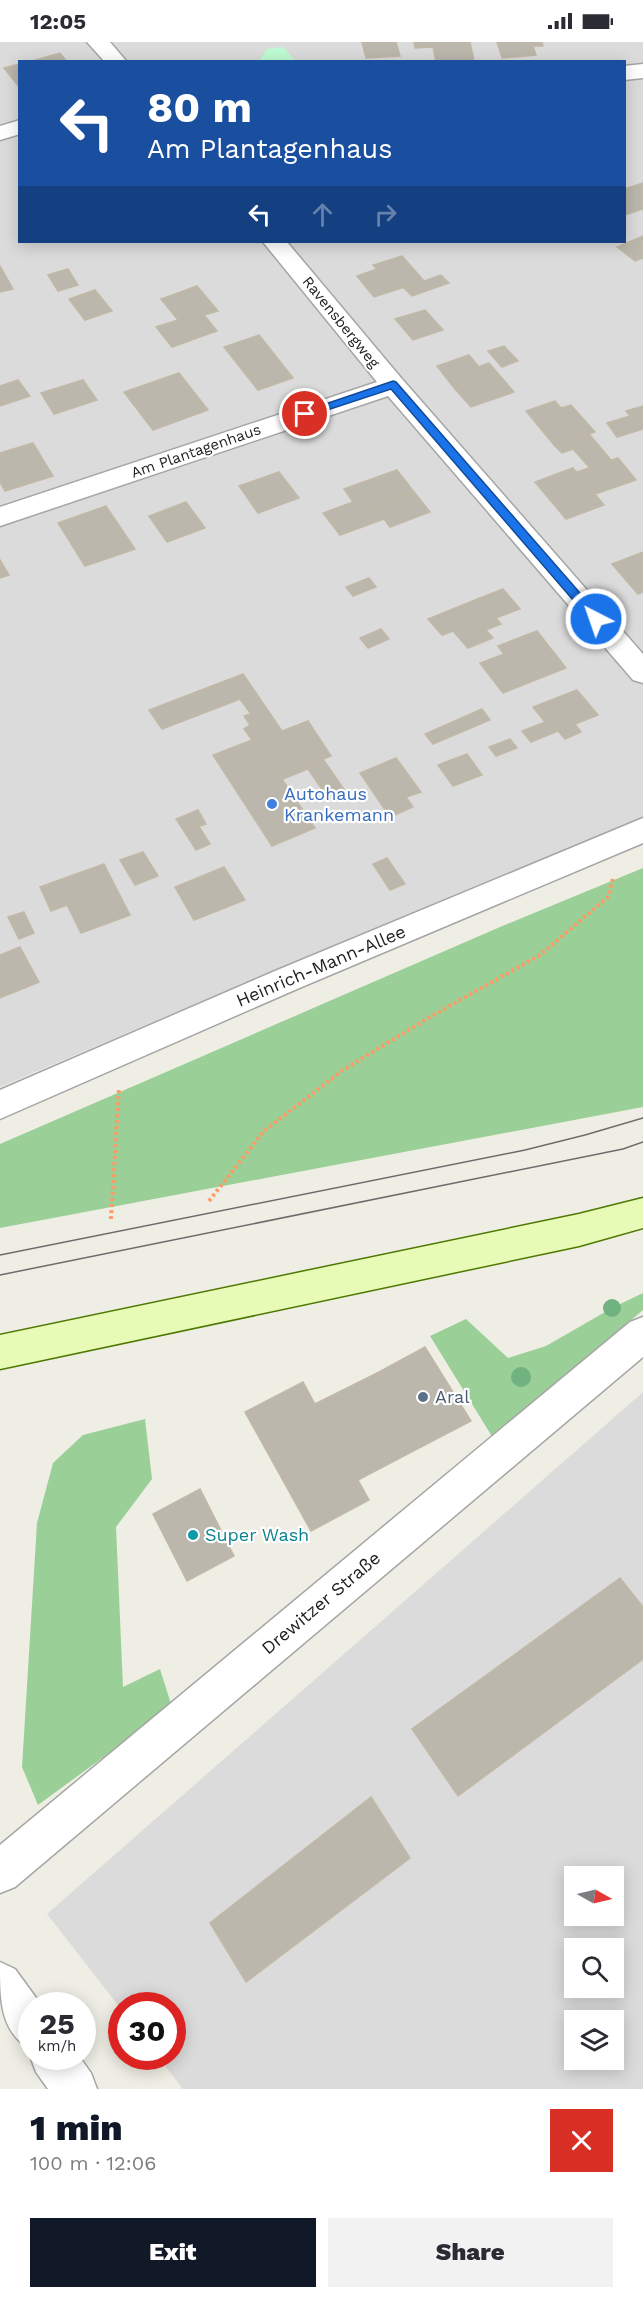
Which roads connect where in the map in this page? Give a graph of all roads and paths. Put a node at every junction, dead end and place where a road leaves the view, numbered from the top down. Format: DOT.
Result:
graph roads {
  1 [pos="98,42"];
  2 [pos="115,60"];
  3 [pos="643,71"];
  4 [pos="626,73"];
  5 [pos="18,128"];
  6 [pos="0,133"];
  7 [pos="276,243"];
  8 [pos="393,385"];
  9 [pos="0,517"];
  10 [pos="643,673"];
  11 [pos="636,833"];
  12 [pos="109,1057"];
  13 [pos="0,1105"];
  14 [pos="209,1201"];
  15 [pos="643,1213"];
  16 [pos="111,1219"];
  17 [pos="643,1334"];
  18 [pos="0,1352"];
  19 [pos="0,1872"];
  20 [pos="0,1984"];
  21 [pos="18,2009"];
  22 [pos="62,2070"];
  23 [pos="75,2089"];
  1 -- 2 [label="street"];
  3 -- 4 [label="street"];
  5 -- 6 [label="street"];
  7 -- 8 [label="street, Ravensbergweg"];
  8 -- 9 [label="street, Am Plantagenhaus"];
  8 -- 10 [label="street, Ravensbergweg"];
  11 -- 12 [label="street, Heinrich-Mann-Allee"];
  11 -- 14 [label="path"];
  12 -- 13 [label="street, Heinrich-Mann-Allee"];
  12 -- 16 [label="path"];
  15 -- 18 [label="main road"];
  17 -- 19 [label="street, Drewitzer Straße"];
  20 -- 21 [label="street"];
  22 -- 23 [label="street"];
}
